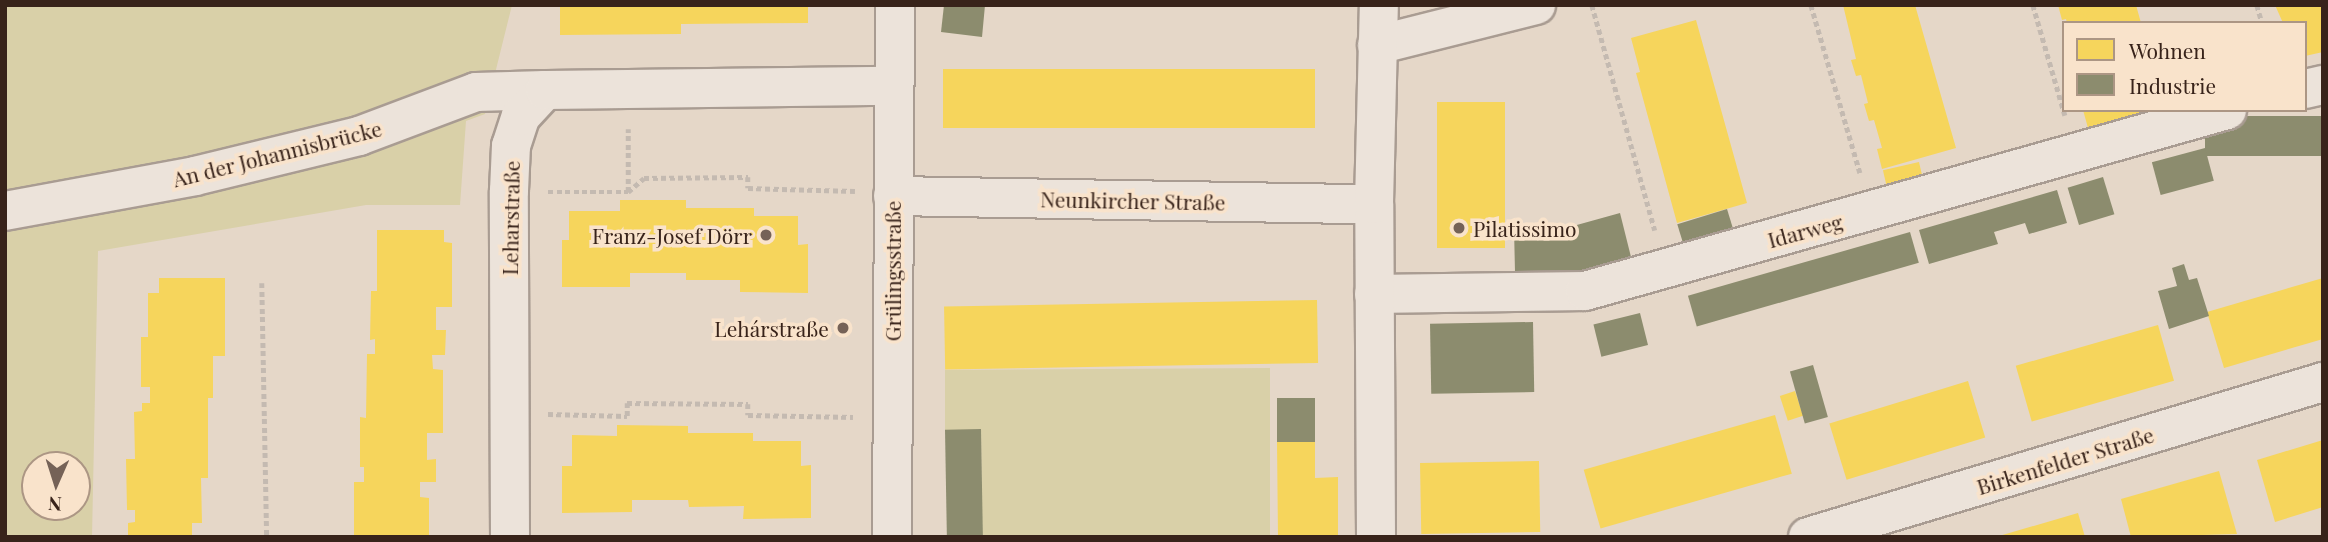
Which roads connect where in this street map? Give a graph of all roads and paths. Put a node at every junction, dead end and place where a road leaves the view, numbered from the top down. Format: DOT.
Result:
graph roads {
  1 [pos="895,5"];
  2 [pos="1379,5"];
  3 [pos="1536,5"];
  4 [pos="1592,5"];
  5 [pos="1811,5"];
  6 [pos="2033,5"];
  7 [pos="1377,45"];
  8 [pos="893,86"];
  9 [pos="628,89"];
  10 [pos="545,90"];
  11 [pos="2062,105"];
  12 [pos="2064,112"];
  13 [pos="2220,112"];
  14 [pos="2076,153"];
  15 [pos="1864,186"];
  16 [pos="509,191"];
  17 [pos="628,192"];
  18 [pos="893,197"];
  19 [pos="1374,204"];
  20 [pos="5,211"];
  21 [pos="1655,233"];
  22 [pos="262,283"];
  23 [pos="1374,294"];
  24 [pos="2323,382"];
  25 [pos="510,414"];
  26 [pos="892,417"];
  27 [pos="267,537"];
  28 [pos="510,537"];
  29 [pos="892,537"];
  30 [pos="1376,537"];
  31 [pos="1808,537"];
  1 -- 8 [label="street, Grülingsstraße"];
  2 -- 7 [label="street"];
  3 -- 7 [label="street"];
  4 -- 21 [label="path"];
  5 -- 15 [label="path"];
  6 -- 11 [label="path"];
  7 -- 19 [label="street"];
  8 -- 9 [label="street"];
  8 -- 18 [label="street, Grülingsstraße"];
  9 -- 10 [label="street"];
  9 -- 17 [label="path"];
  10 -- 16 [label="street, Leharstraße"];
  10 -- 20 [label="street, An der Johannisbrücke"];
  12 -- 14 [label="path"];
  13 -- 14 [label="street, Idarweg"];
  14 -- 23 [label="street, Idarweg"];
  16 -- 17 [label="path"];
  16 -- 25 [label="street, Leharstraße"];
  17 -- 18 [label="path"];
  18 -- 19 [label="street, Neunkircher Straße"];
  18 -- 26 [label="street, Grülingsstraße"];
  19 -- 23 [label="street"];
  22 -- 27 [label="path"];
  23 -- 30 [label="street"];
  24 -- 31 [label="street, Birkenfelder Straße"];
  25 -- 26 [label="path"];
  25 -- 28 [label="street, Leharstraße"];
  26 -- 29 [label="street, Grülingsstraße"];
}
